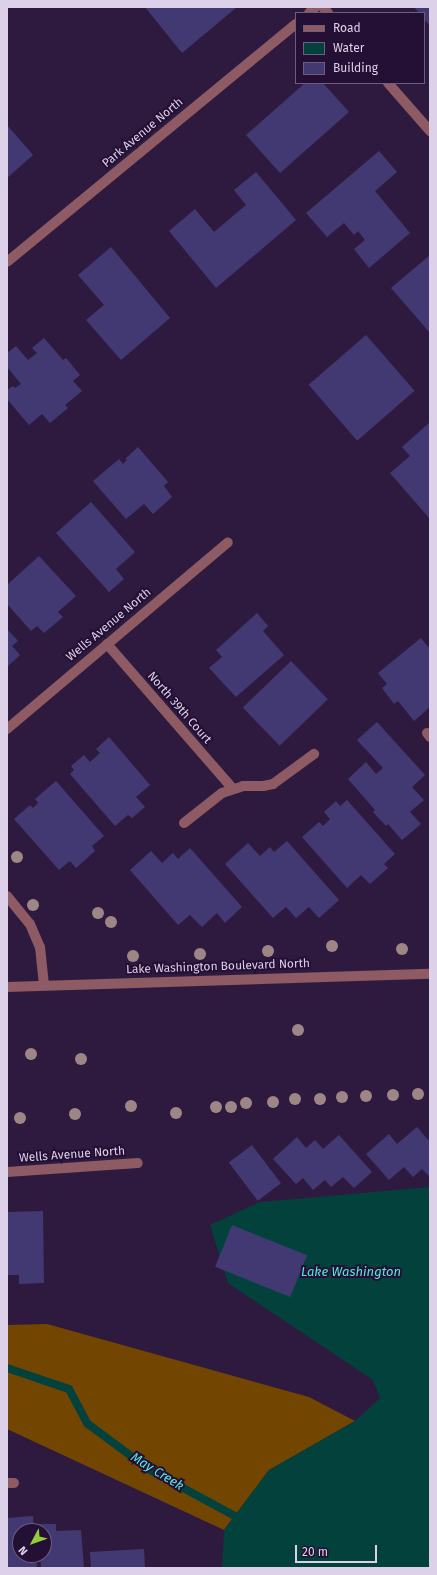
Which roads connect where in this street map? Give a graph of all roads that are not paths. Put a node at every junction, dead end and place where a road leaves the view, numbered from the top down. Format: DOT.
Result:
graph roads {
  1 [pos="295,25"];
  2 [pos="389,84"];
  3 [pos="430,131"];
  4 [pos="7,262"];
  5 [pos="228,542"];
  6 [pos="107,644"];
  7 [pos="7,729"];
  8 [pos="314,754"];
  9 [pos="232,788"];
  10 [pos="184,823"];
  11 [pos="7,896"];
  12 [pos="430,974"];
  13 [pos="44,986"];
  14 [pos="7,987"];
  15 [pos="138,1163"];
  16 [pos="7,1172"];
  1 -- 4 [label="street, Park Avenue North"];
  2 -- 3 [label="street"];
  5 -- 6 [label="street, Wells Avenue North"];
  6 -- 7 [label="street, Wells Avenue North"];
  6 -- 9 [label="street, North 39th Court"];
  8 -- 9 [label="street"];
  9 -- 10 [label="street"];
  11 -- 13 [label="street"];
  12 -- 13 [label="street, Lake Washington Boulevard North"];
  13 -- 14 [label="street, Lake Washington Boulevard North"];
  15 -- 16 [label="street, Wells Avenue North"];
}
